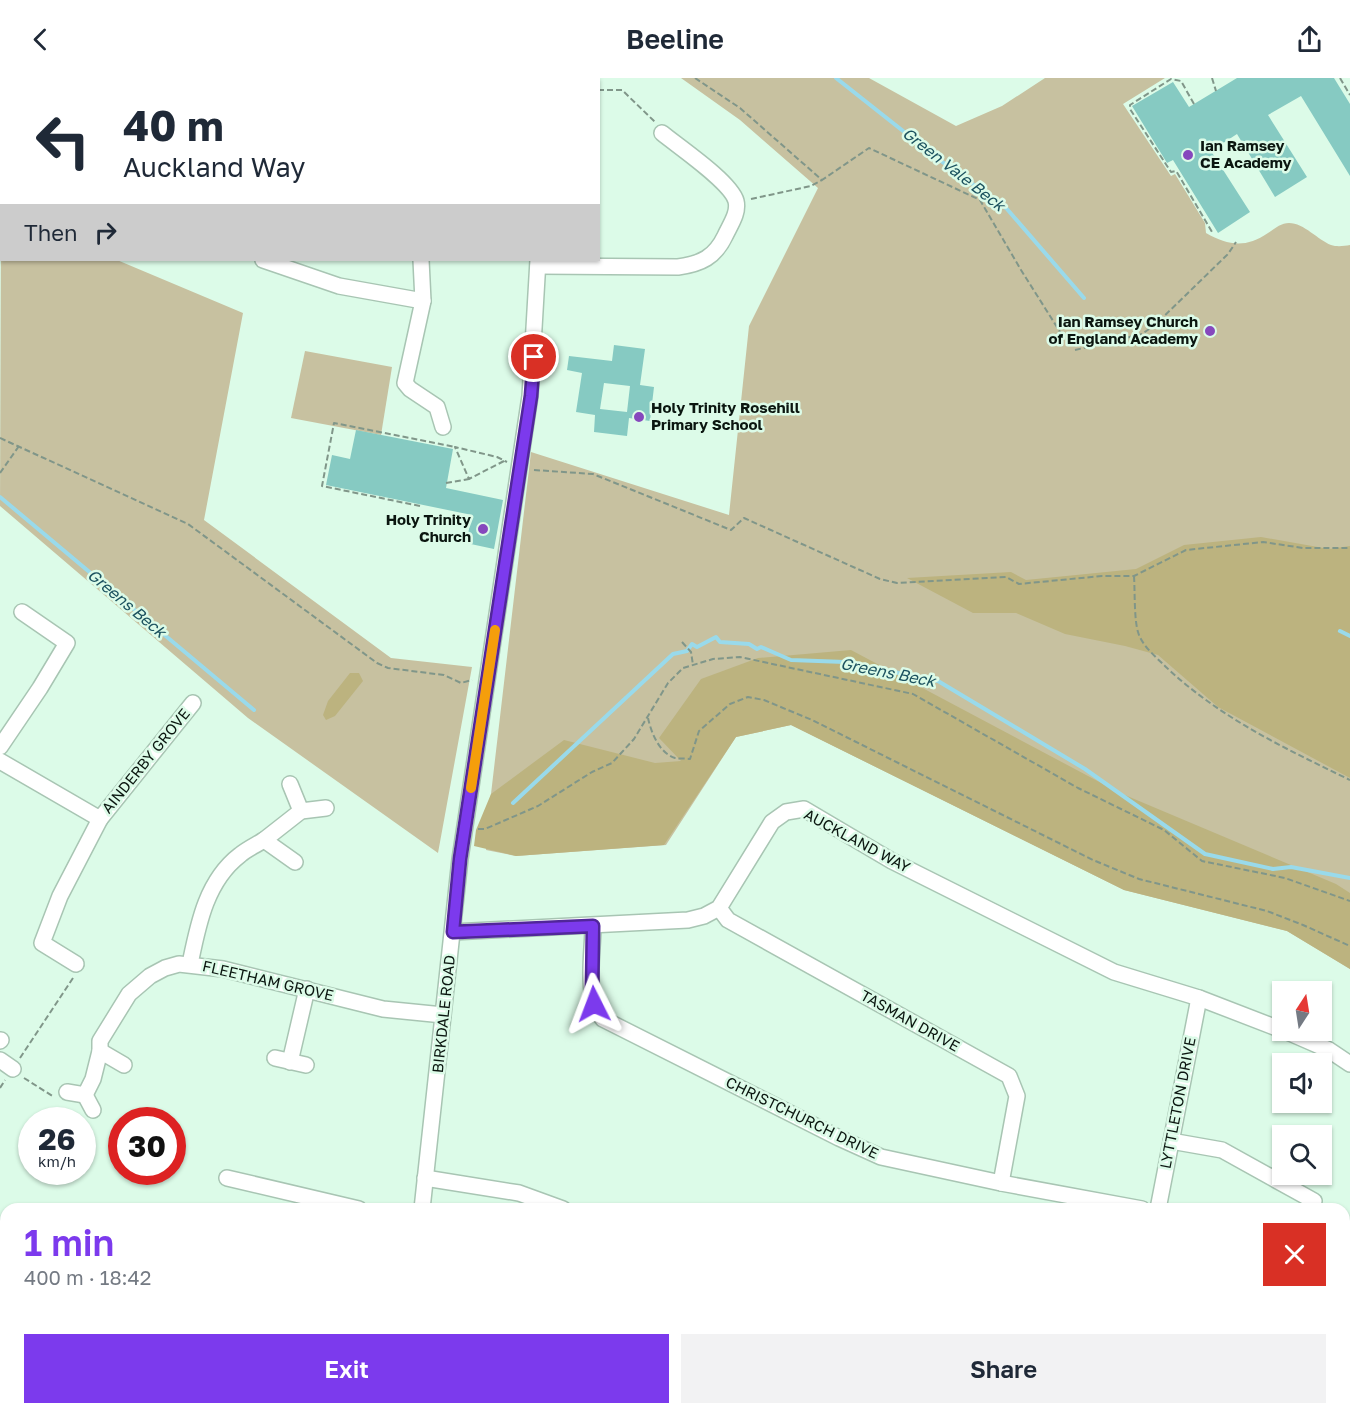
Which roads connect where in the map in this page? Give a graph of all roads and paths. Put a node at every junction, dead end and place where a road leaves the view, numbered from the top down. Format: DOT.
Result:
graph roads {
  1 [pos="695,78"];
  2 [pos="1212,78"];
  3 [pos="1340,78"];
  4 [pos="600,90"];
  5 [pos="1215,91"];
  6 [pos="1350,95"];
  7 [pos="1194,104"];
  8 [pos="662,133"];
  9 [pos="822,180"];
  10 [pos="736,201"];
  11 [pos="1212,232"];
  12 [pos="1236,243"];
  13 [pos="266,261"];
  14 [pos="422,261"];
  15 [pos="538,262"];
  16 [pos="423,301"];
  17 [pos="1062,335"];
  18 [pos="1075,350"];
  19 [pos="443,427"];
  20 [pos="0,438"];
  21 [pos="19,446"];
  22 [pos="455,447"];
  23 [pos="504,461"];
  24 [pos="520,465"];
  25 [pos="0,472"];
  26 [pos="469,479"];
  27 [pos="446,483"];
  28 [pos="420,506"];
  29 [pos="1350,548"];
  30 [pos="1134,576"];
  31 [pos="22,612"];
  32 [pos="682,642"];
  33 [pos="693,665"];
  34 [pos="477,677"];
  35 [pos="193,703"];
  36 [pos="648,718"];
  37 [pos="0,747"];
  38 [pos="0,761"];
  39 [pos="1350,780"];
  40 [pos="290,784"];
  41 [pos="326,808"];
  42 [pos="301,811"];
  43 [pos="100,819"];
  44 [pos="476,830"];
  45 [pos="264,840"];
  46 [pos="295,862"];
  47 [pos="1350,901"];
  48 [pos="719,908"];
  49 [pos="593,926"];
  50 [pos="453,932"];
  51 [pos="1350,946"];
  52 [pos="76,964"];
  53 [pos="190,964"];
  54 [pos="307,989"];
  55 [pos="1198,998"];
  56 [pos="443,1015"];
  57 [pos="1272,1026"];
  58 [pos="1308,1041"];
  59 [pos="100,1051"];
  60 [pos="275,1058"];
  61 [pos="290,1062"];
  62 [pos="1350,1064"];
  63 [pos="124,1065"];
  64 [pos="306,1065"];
  65 [pos="8,1066"];
  66 [pos="0,1088"];
  67 [pos="67,1092"];
  68 [pos="85,1095"];
  69 [pos="91,1107"];
  70 [pos="1171,1141"];
  71 [pos="227,1178"];
  72 [pos="425,1178"];
  73 [pos="1001,1183"];
  74 [pos="1314,1201"];
  75 [pos="333,1203"];
  76 [pos="423,1203"];
  77 [pos="546,1203"];
  78 [pos="1094,1203"];
  79 [pos="1159,1203"];
  1 -- 9 [label="path"];
  2 -- 5 [label="path"];
  3 -- 6 [label="path"];
  4 -- 8 [label="path"];
  7 -- 11 [label="path"];
  8 -- 10 [label="street"];
  9 -- 10 [label="path"];
  9 -- 17 [label="path"];
  10 -- 15 [label="street"];
  12 -- 18 [label="path"];
  13 -- 16 [label="street"];
  14 -- 16 [label="street"];
  15 -- 24 [label="street, BIRKDALE ROAD"];
  16 -- 19 [label="street"];
  20 -- 21 [label="path"];
  21 -- 25 [label="path"];
  21 -- 34 [label="path"];
  22 -- 23 [label="path"];
  22 -- 26 [label="path"];
  22 -- 28 [label="path"];
  23 -- 24 [label="path"];
  23 -- 26 [label="path"];
  24 -- 30 [label="path"];
  24 -- 50 [label="street, BIRKDALE ROAD"];
  26 -- 27 [label="path"];
  29 -- 30 [label="path"];
  30 -- 39 [label="path"];
  31 -- 37 [label="street"];
  32 -- 33 [label="path"];
  33 -- 36 [label="path"];
  33 -- 47 [label="path"];
  35 -- 43 [label="street, AINDERBY GROVE"];
  36 -- 44 [label="path"];
  36 -- 51 [label="path"];
  38 -- 43 [label="street, AINDERBY GROVE"];
  40 -- 42 [label="street"];
  41 -- 42 [label="street"];
  42 -- 45 [label="street"];
  43 -- 52 [label="street, AINDERBY GROVE"];
  45 -- 46 [label="street"];
  45 -- 53 [label="street"];
  48 -- 49 [label="street"];
  48 -- 55 [label="street, AUCKLAND WAY"];
  48 -- 73 [label="street, TASMAN DRIVE"];
  49 -- 50 [label="street"];
  49 -- 73 [label="street, CHRISTCHURCH DRIVE"];
  50 -- 56 [label="street, BIRKDALE ROAD"];
  52 -- 65 [label="path"];
  53 -- 54 [label="street, FLEETHAM GROVE"];
  53 -- 59 [label="street, FLEETHAM GROVE"];
  54 -- 56 [label="street, FLEETHAM GROVE"];
  54 -- 61 [label="street"];
  55 -- 57 [label="street, AUCKLAND WAY"];
  55 -- 70 [label="street, LYTTLETON DRIVE"];
  56 -- 72 [label="street, BIRKDALE ROAD"];
  58 -- 62 [label="street, AUCKLAND WAY"];
  59 -- 63 [label="street"];
  59 -- 68 [label="street, FLEETHAM GROVE"];
  60 -- 61 [label="street"];
  61 -- 64 [label="street"];
  65 -- 66 [label="path"];
  65 -- 67 [label="path"];
  67 -- 68 [label="street"];
  68 -- 69 [label="street"];
  70 -- 74 [label="street"];
  70 -- 79 [label="street, LYTTLETON DRIVE"];
  71 -- 75 [label="street"];
  72 -- 76 [label="street, BIRKDALE ROAD"];
  72 -- 77 [label="street"];
  73 -- 78 [label="street, CHRISTCHURCH DRIVE"];
}
